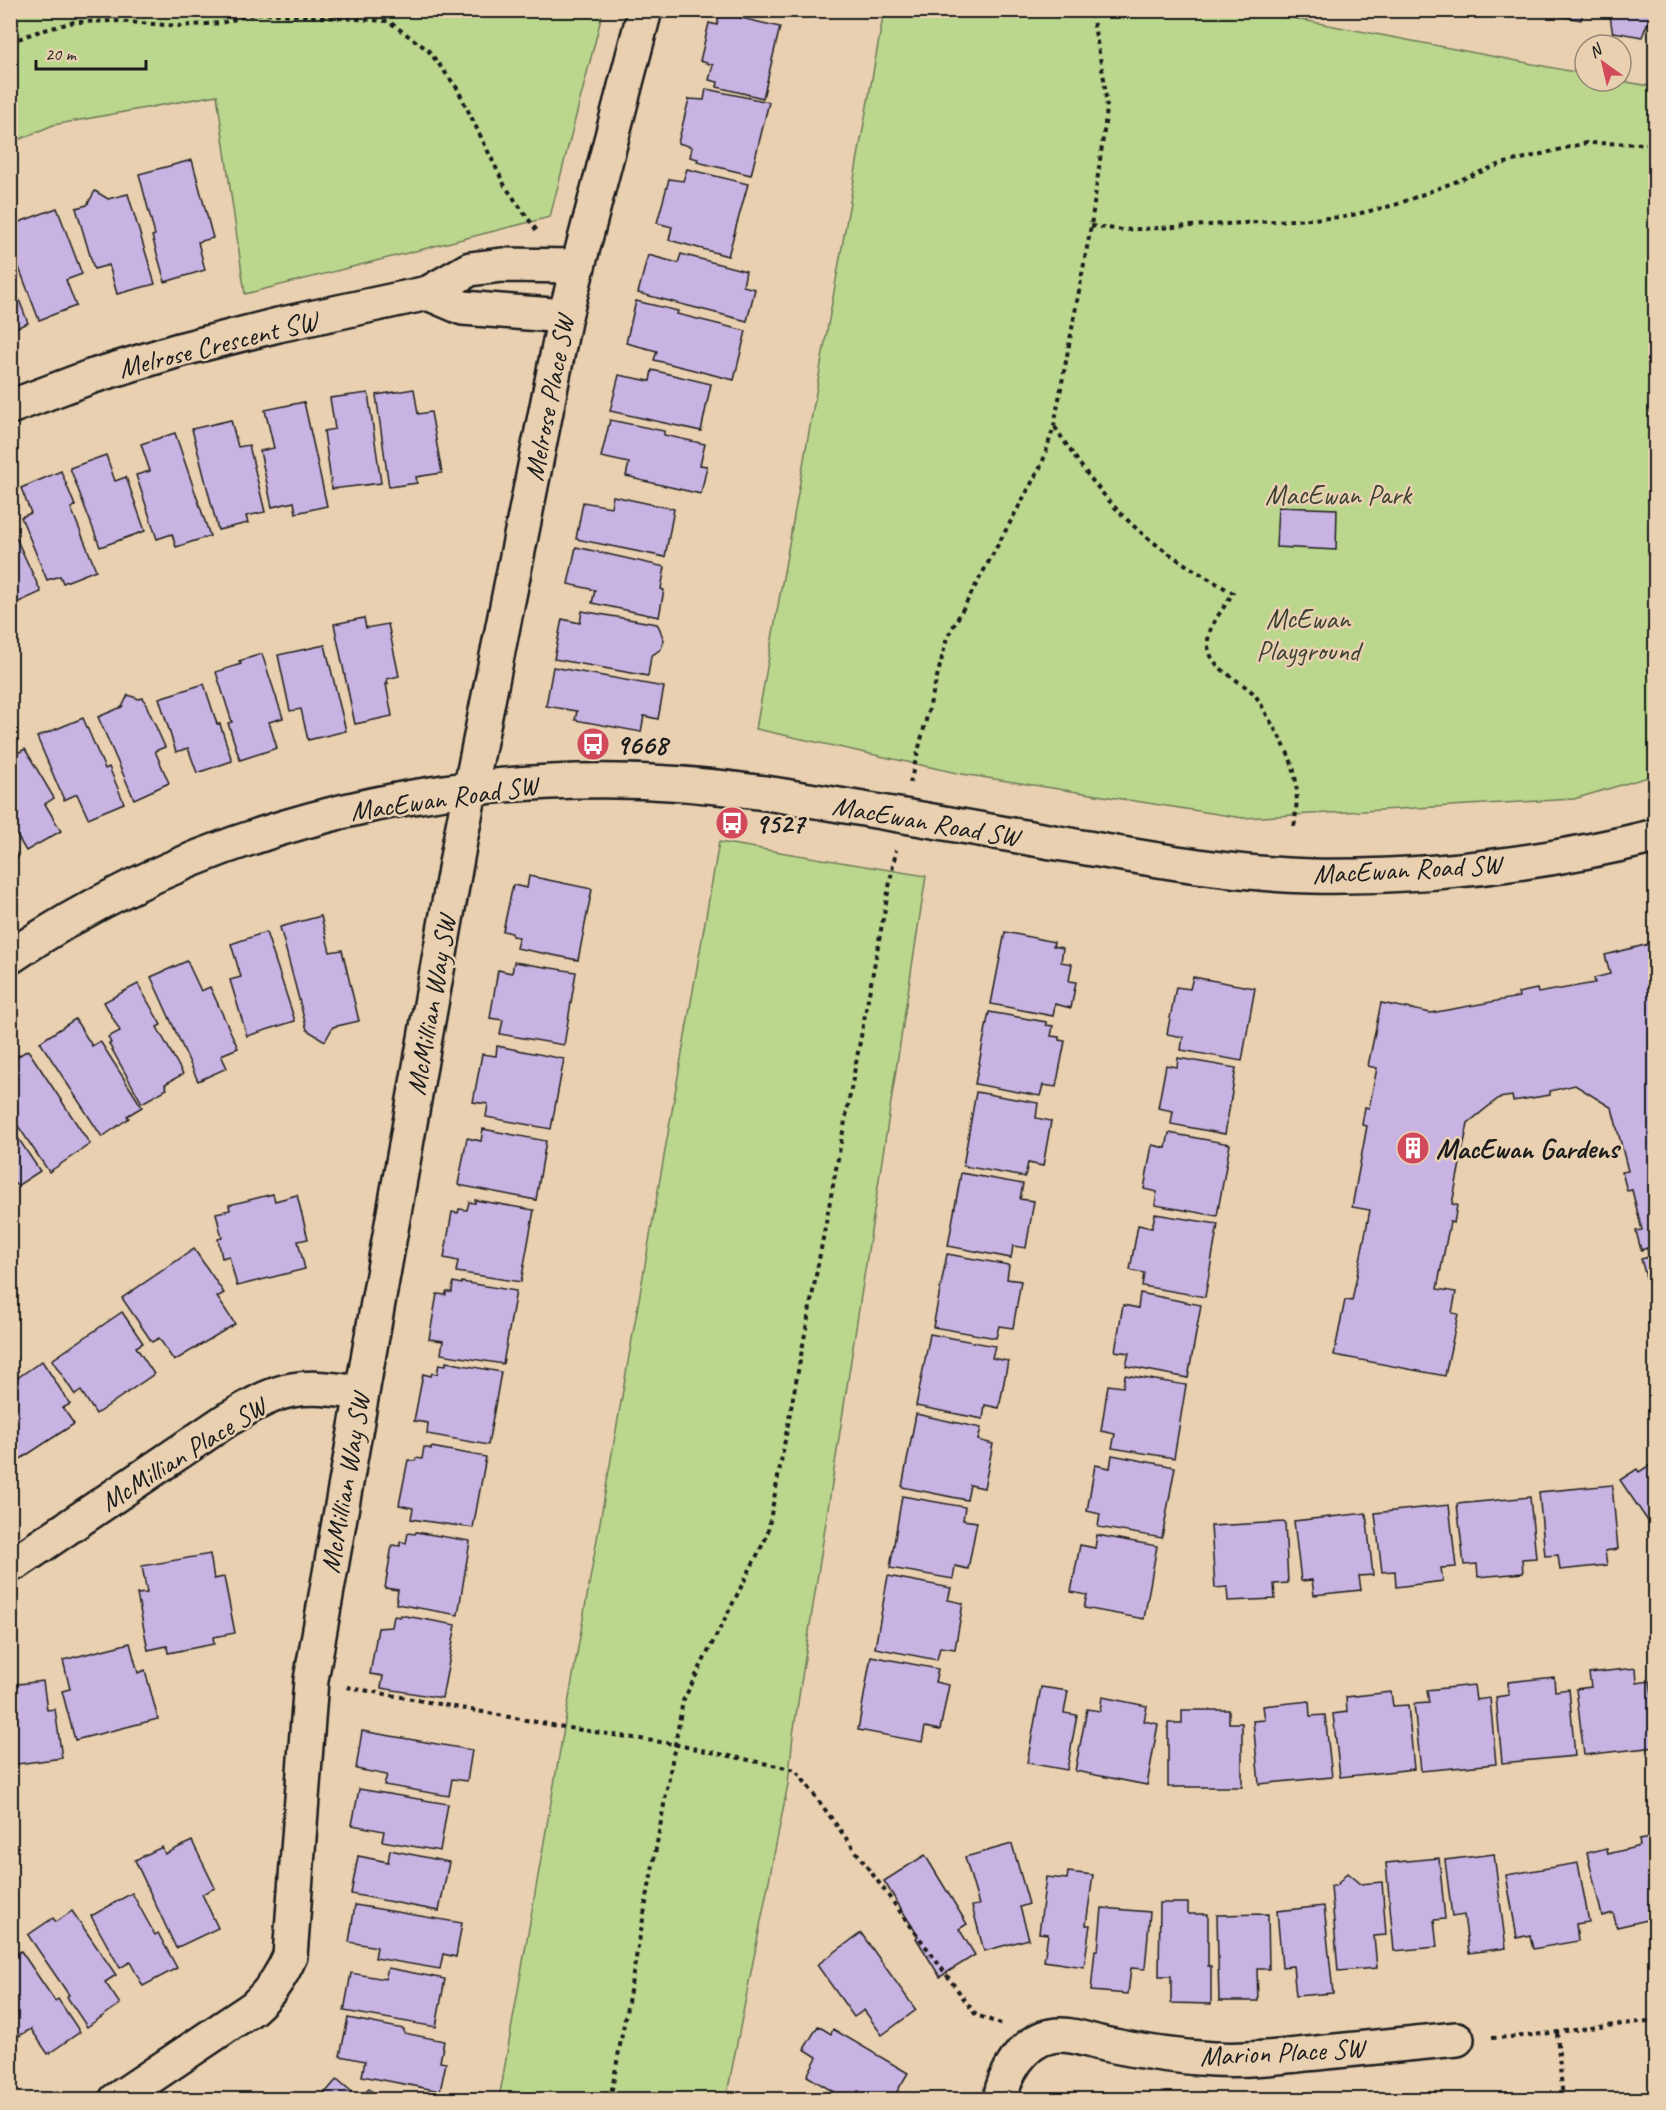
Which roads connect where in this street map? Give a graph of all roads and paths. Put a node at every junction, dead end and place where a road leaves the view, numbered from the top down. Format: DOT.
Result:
graph roads {
  1 [pos="373,10"];
  2 [pos="645,10"];
  3 [pos="1091,10"];
  4 [pos="260,12"];
  5 [pos="388,21"];
  6 [pos="10,42"];
  7 [pos="1656,144"];
  8 [pos="1091,226"];
  9 [pos="540,234"];
  10 [pos="577,266"];
  11 [pos="428,293"];
  12 [pos="565,316"];
  13 [pos="10,407"];
  14 [pos="1054,426"];
  15 [pos="910,784"];
  16 [pos="471,789"];
  17 [pos="1294,828"];
  18 [pos="1656,836"];
  19 [pos="897,847"];
  20 [pos="10,957"];
  21 [pos="361,1393"];
  22 [pos="18,1562"];
  23 [pos="311,1680"];
  24 [pos="674,1744"];
  25 [pos="1656,2020"];
  26 [pos="1557,2033"];
  27 [pos="1457,2039"];
  28 [pos="1030,2047"];
  29 [pos="116,2100"];
  30 [pos="610,2100"];
  31 [pos="1000,2100"];
  32 [pos="1563,2100"];
  1 -- 5 [label="path"];
  2 -- 10 [label="street, Melrose Place SW"];
  3 -- 8 [label="path"];
  4 -- 5 [label="path"];
  4 -- 6 [label="path"];
  5 -- 9 [label="path"];
  7 -- 8 [label="path"];
  8 -- 14 [label="path"];
  10 -- 11 [label="street, Melrose Crescent SW"];
  10 -- 12 [label="street, Melrose Place SW"];
  11 -- 12 [label="street"];
  11 -- 13 [label="street, Melrose Crescent SW"];
  12 -- 16 [label="street, Melrose Place SW"];
  14 -- 15 [label="path"];
  14 -- 17 [label="path"];
  16 -- 18 [label="street, MacEwan Road SW"];
  16 -- 20 [label="street, MacEwan Road SW"];
  16 -- 21 [label="street, McMillian Way SW"];
  19 -- 24 [label="path"];
  21 -- 22 [label="street, McMillian Place SW"];
  21 -- 23 [label="street, McMillian Way SW"];
  23 -- 24 [label="path"];
  23 -- 29 [label="street, McMillian Way SW"];
  24 -- 28 [label="path"];
  24 -- 30 [label="path"];
  25 -- 26 [label="path"];
  26 -- 27 [label="path"];
  26 -- 32 [label="path"];
  27 -- 28 [label="street, Marion Place SW"];
  28 -- 31 [label="street, Marion Place SW"];
}
